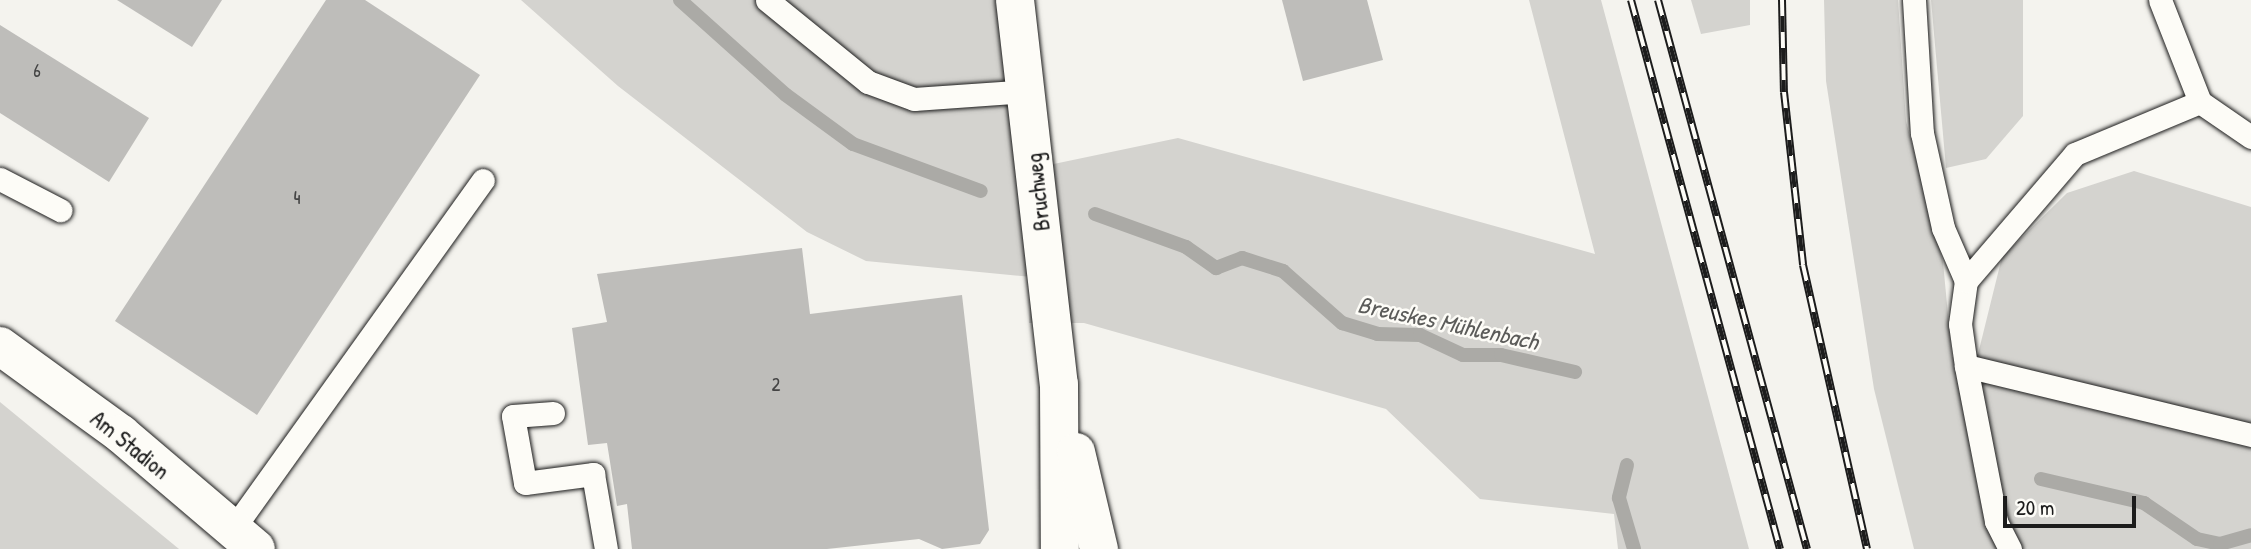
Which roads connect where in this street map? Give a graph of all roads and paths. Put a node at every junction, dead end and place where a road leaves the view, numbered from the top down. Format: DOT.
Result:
graph roads {
  1 [pos="767,0"];
  2 [pos="1015,0"];
  3 [pos="1914,0"];
  4 [pos="2161,0"];
  5 [pos="1027,90"];
  6 [pos="2200,102"];
  7 [pos="2251,137"];
  8 [pos="0,179"];
  9 [pos="483,180"];
  10 [pos="60,210"];
  11 [pos="1966,281"];
  12 [pos="0,346"];
  13 [pos="1966,366"];
  14 [pos="1059,384"];
  15 [pos="553,413"];
  16 [pos="2251,435"];
  17 [pos="245,539"];
  18 [pos="606,549"];
  19 [pos="1060,549"];
  20 [pos="1099,549"];
  21 [pos="2010,549"];
  1 -- 5 [label="lane"];
  2 -- 5 [label="street, Bruchweg"];
  3 -- 11 [label="lane"];
  4 -- 6 [label="lane"];
  5 -- 14 [label="street, Bruchweg"];
  6 -- 7 [label="lane"];
  6 -- 11 [label="lane"];
  8 -- 10 [label="lane"];
  9 -- 17 [label="lane"];
  11 -- 13 [label="lane"];
  12 -- 17 [label="street, Am Stadion"];
  13 -- 16 [label="lane"];
  13 -- 21 [label="lane"];
  14 -- 19 [label="street, Bruchweg"];
  14 -- 20 [label="street, Bruchweg"];
  15 -- 18 [label="lane"];
}
